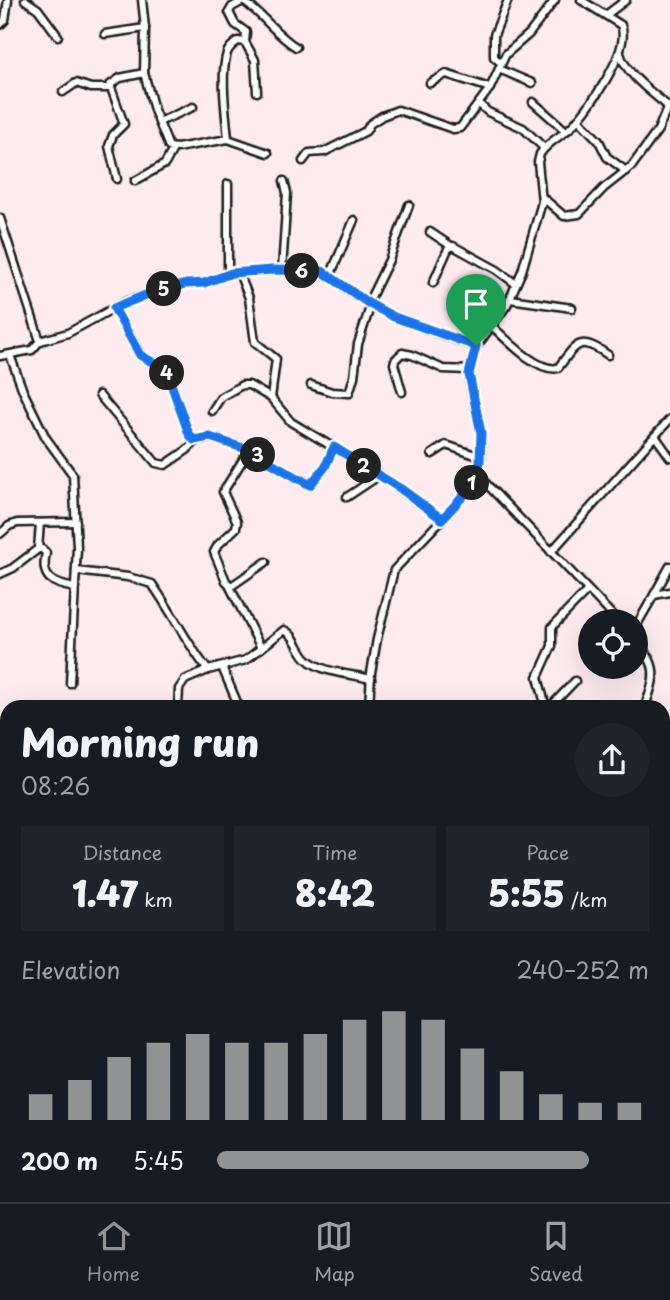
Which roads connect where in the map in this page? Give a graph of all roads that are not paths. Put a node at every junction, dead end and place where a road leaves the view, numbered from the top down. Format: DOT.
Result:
graph roads {
  1 [pos="8,0"];
  2 [pos="25,0"];
  3 [pos="142,0"];
  4 [pos="508,0"];
  5 [pos="555,0"];
  6 [pos="582,0"];
  7 [pos="626,0"];
  8 [pos="606,15"];
  9 [pos="0,25"];
  10 [pos="145,28"];
  11 [pos="105,34"];
  12 [pos="58,36"];
  13 [pos="245,42"];
  14 [pos="296,47"];
  15 [pos="620,52"];
  16 [pos="500,66"];
  17 [pos="144,73"];
  18 [pos="430,83"];
  19 [pos="532,83"];
  20 [pos="111,88"];
  21 [pos="490,88"];
  22 [pos="63,92"];
  23 [pos="257,92"];
  24 [pos="533,102"];
  25 [pos="479,104"];
  26 [pos="193,107"];
  27 [pos="669,107"];
  28 [pos="578,119"];
  29 [pos="159,122"];
  30 [pos="566,131"];
  31 [pos="228,139"];
  32 [pos="544,148"];
  33 [pos="173,149"];
  34 [pos="268,153"];
  35 [pos="303,161"];
  36 [pos="626,171"];
  37 [pos="117,179"];
  38 [pos="135,181"];
  39 [pos="284,181"];
  40 [pos="228,184"];
  41 [pos="542,197"];
  42 [pos="409,205"];
  43 [pos="0,218"];
  44 [pos="354,220"];
  45 [pos="430,232"];
  46 [pos="451,246"];
  47 [pos="282,270"];
  48 [pos="239,273"];
  49 [pos="228,274"];
  50 [pos="330,276"];
  51 [pos="517,282"];
  52 [pos="433,283"];
  53 [pos="509,299"];
  54 [pos="369,304"];
  55 [pos="114,308"];
  56 [pos="572,308"];
  57 [pos="492,326"];
  58 [pos="40,341"];
  59 [pos="476,346"];
  60 [pos="10,355"];
  61 [pos="608,355"];
  62 [pos="0,356"];
  63 [pos="470,370"];
  64 [pos="312,385"];
  65 [pos="402,392"];
  66 [pos="99,395"];
  67 [pos="271,398"];
  68 [pos="212,411"];
  69 [pos="670,419"];
  70 [pos="655,436"];
  71 [pos="196,441"];
  72 [pos="334,447"];
  73 [pos="249,450"];
  74 [pos="432,454"];
  75 [pos="481,457"];
  76 [pos="670,457"];
  77 [pos="477,474"];
  78 [pos="380,475"];
  79 [pos="347,498"];
  80 [pos="442,519"];
  81 [pos="76,522"];
  82 [pos="40,523"];
  83 [pos="0,534"];
  84 [pos="38,549"];
  85 [pos="551,552"];
  86 [pos="266,562"];
  87 [pos="670,566"];
  88 [pos="76,571"];
  89 [pos="0,574"];
  90 [pos="231,586"];
  91 [pos="75,588"];
  92 [pos="587,591"];
  93 [pos="670,592"];
  94 [pos="654,595"];
  95 [pos="606,609"];
  96 [pos="646,609"];
  97 [pos="261,648"];
  98 [pos="648,658"];
  99 [pos="222,667"];
  100 [pos="208,670"];
  101 [pos="371,679"];
  102 [pos="575,681"];
  103 [pos="71,683"];
  104 [pos="179,700"];
  105 [pos="233,700"];
  106 [pos="370,700"];
  107 [pos="544,700"];
  108 [pos="557,700"];
  109 [pos="647,700"];
  1 -- 9 [label="street"];
  2 -- 12 [label="street"];
  3 -- 10 [label="street"];
  4 -- 16 [label="street"];
  5 -- 16 [label="street"];
  6 -- 8 [label="street"];
  7 -- 8 [label="street"];
  8 -- 15 [label="street"];
  10 -- 11 [label="street"];
  10 -- 17 [label="street"];
  13 -- 14 [label="street"];
  13 -- 23 [label="street"];
  13 -- 31 [label="street"];
  15 -- 27 [label="street"];
  15 -- 28 [label="street"];
  16 -- 19 [label="street"];
  16 -- 21 [label="street"];
  17 -- 20 [label="street"];
  17 -- 29 [label="street"];
  18 -- 21 [label="street"];
  20 -- 22 [label="street"];
  20 -- 37 [label="street"];
  21 -- 25 [label="street"];
  24 -- 30 [label="street"];
  25 -- 32 [label="street"];
  25 -- 35 [label="street"];
  26 -- 29 [label="street"];
  27 -- 36 [label="street"];
  28 -- 30 [label="street"];
  28 -- 36 [label="street"];
  29 -- 33 [label="street"];
  30 -- 32 [label="street"];
  31 -- 33 [label="street"];
  31 -- 34 [label="street"];
  32 -- 41 [label="street"];
  33 -- 38 [label="street"];
  36 -- 41 [label="street"];
  39 -- 47 [label="street"];
  40 -- 49 [label="street"];
  41 -- 51 [label="street"];
  42 -- 54 [label="street"];
  43 -- 58 [label="street"];
  44 -- 50 [label="street"];
  45 -- 46 [label="street"];
  46 -- 51 [label="street"];
  46 -- 52 [label="street"];
  47 -- 48 [label="street"];
  47 -- 50 [label="street"];
  48 -- 49 [label="street"];
  48 -- 67 [label="street"];
  49 -- 55 [label="street"];
  50 -- 54 [label="street"];
  51 -- 53 [label="street"];
  53 -- 56 [label="street"];
  53 -- 57 [label="street"];
  54 -- 59 [label="street"];
  54 -- 64 [label="street"];
  55 -- 58 [label="street"];
  55 -- 71 [label="street"];
  57 -- 59 [label="street"];
  57 -- 61 [label="street"];
  58 -- 60 [label="street"];
  59 -- 63 [label="street"];
  60 -- 62 [label="street"];
  60 -- 81 [label="street"];
  63 -- 65 [label="street"];
  63 -- 75 [label="street"];
  66 -- 71 [label="street"];
  67 -- 68 [label="street"];
  67 -- 72 [label="street"];
  69 -- 70 [label="street"];
  70 -- 76 [label="street"];
  70 -- 85 [label="street"];
  71 -- 73 [label="street"];
  72 -- 73 [label="street"];
  72 -- 78 [label="street"];
  73 -- 90 [label="street"];
  74 -- 75 [label="street"];
  75 -- 77 [label="street"];
  77 -- 80 [label="street"];
  77 -- 85 [label="street"];
  78 -- 79 [label="street"];
  78 -- 80 [label="street"];
  80 -- 101 [label="street"];
  81 -- 82 [label="street"];
  81 -- 88 [label="street"];
  82 -- 83 [label="street"];
  82 -- 84 [label="street"];
  84 -- 89 [label="street"];
  84 -- 91 [label="street"];
  85 -- 92 [label="street"];
  86 -- 90 [label="street"];
  87 -- 94 [label="street"];
  88 -- 91 [label="street"];
  88 -- 100 [label="street"];
  90 -- 97 [label="street"];
  91 -- 103 [label="street"];
  92 -- 95 [label="street"];
  92 -- 107 [label="street"];
  93 -- 94 [label="street"];
  94 -- 96 [label="street"];
  97 -- 99 [label="street"];
  97 -- 101 [label="street"];
  98 -- 109 [label="street"];
  99 -- 100 [label="street"];
  99 -- 105 [label="street"];
  100 -- 104 [label="street"];
  101 -- 106 [label="street"];
  102 -- 108 [label="street"];
}
